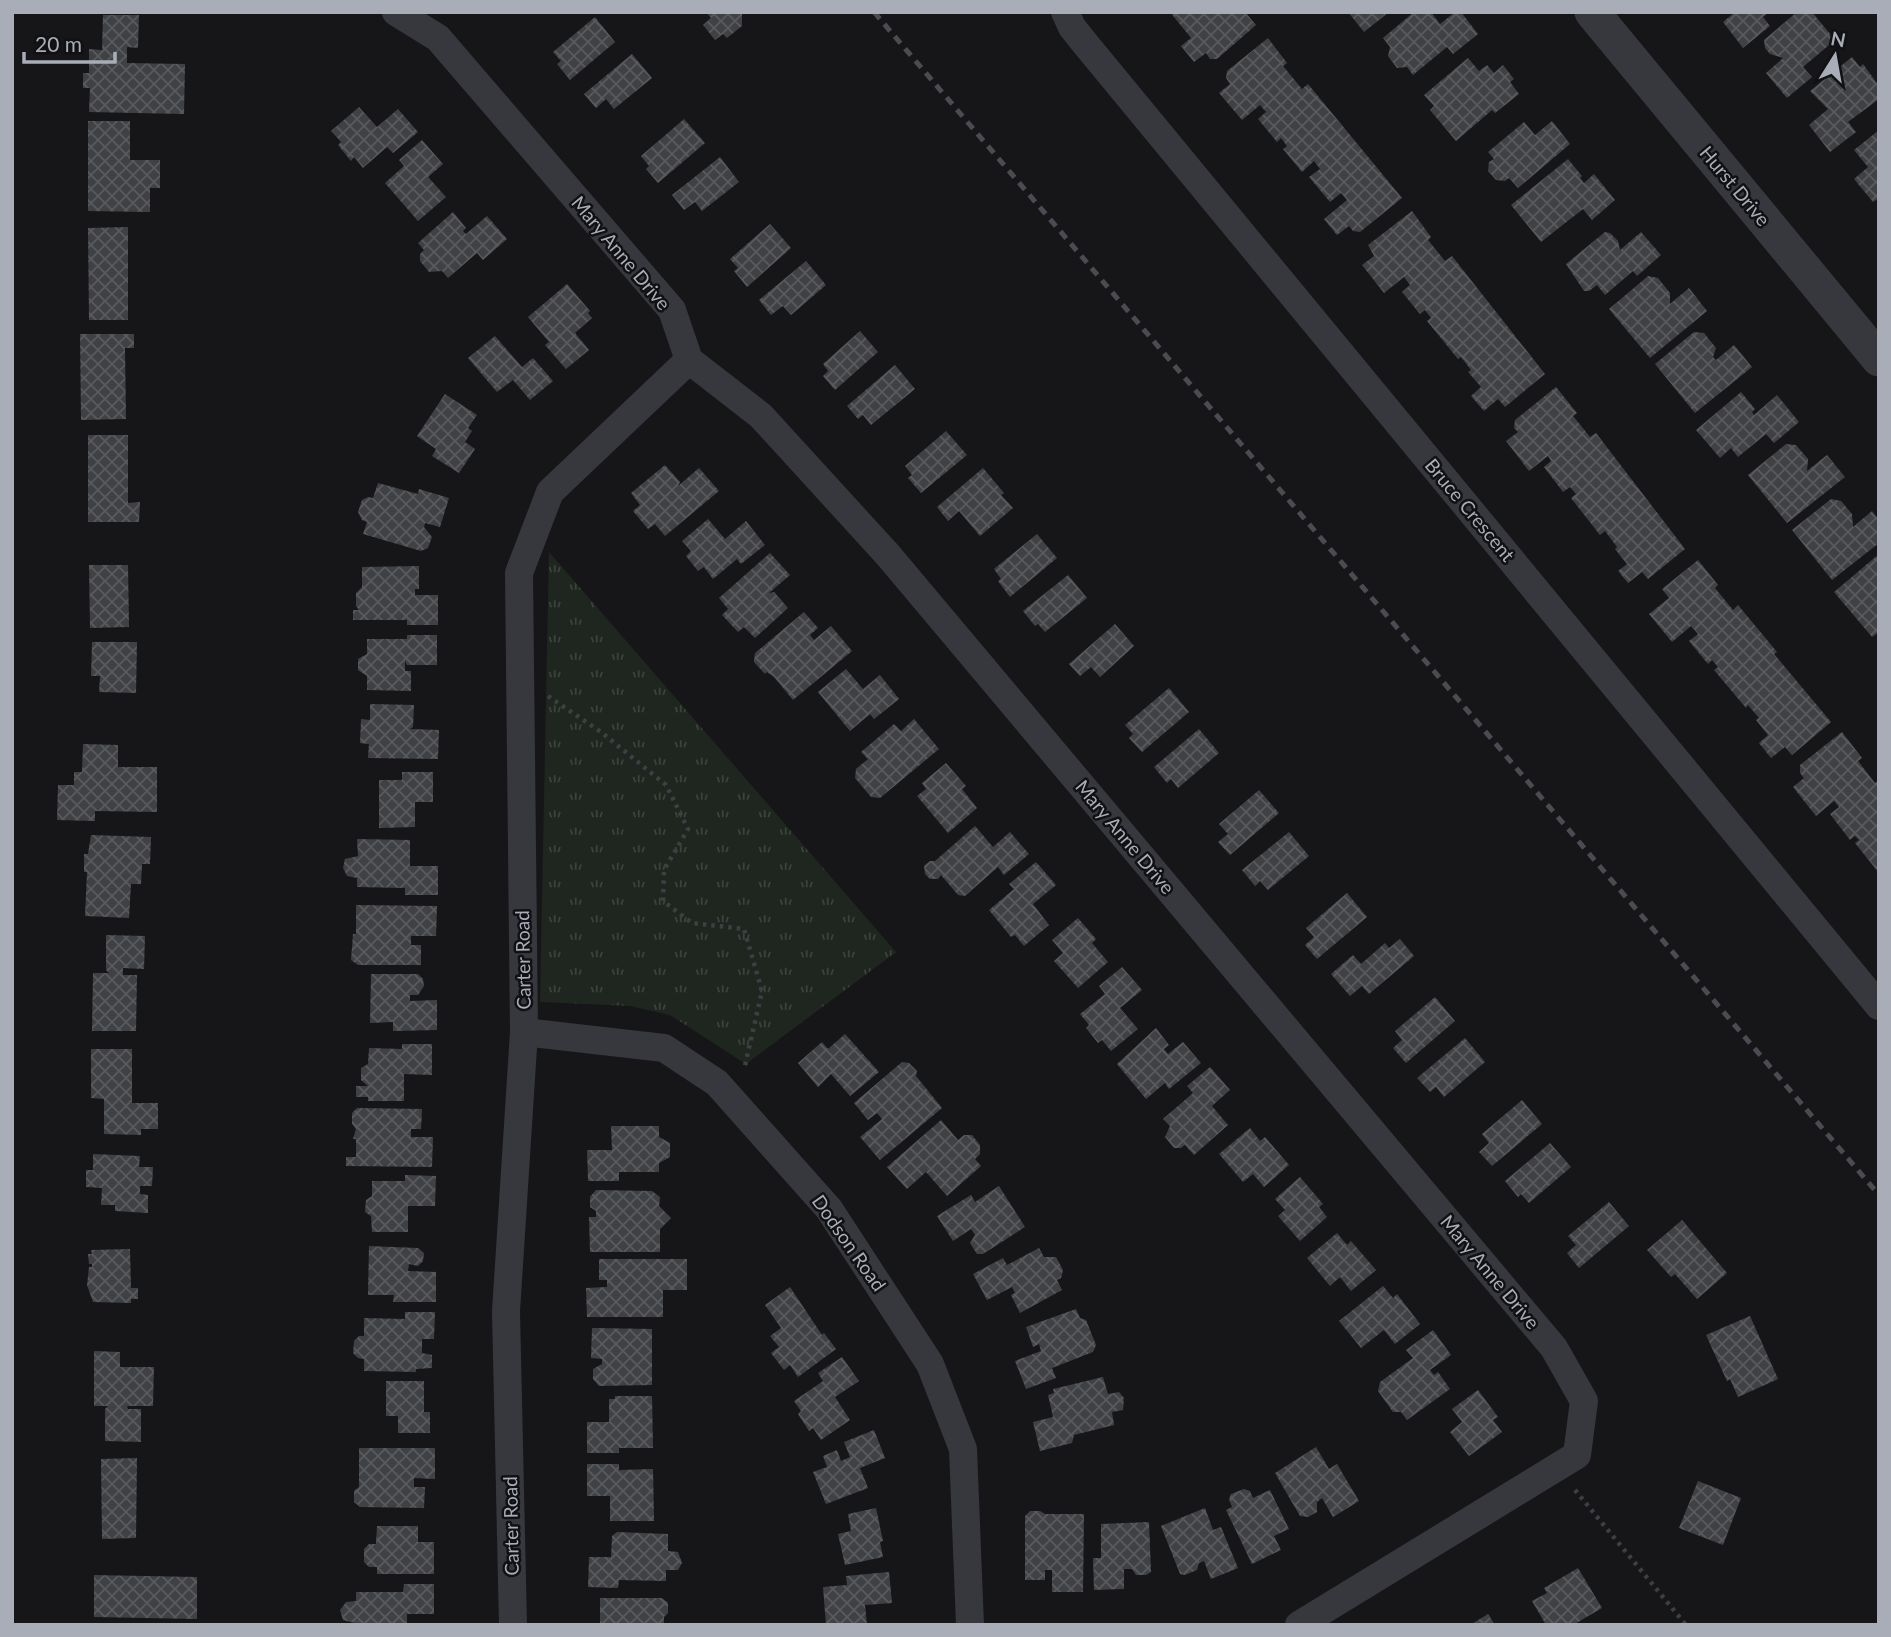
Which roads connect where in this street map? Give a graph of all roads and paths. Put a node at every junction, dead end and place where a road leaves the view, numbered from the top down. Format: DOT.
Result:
graph roads {
  1 [pos="396,12"];
  2 [pos="1065,12"];
  3 [pos="1592,12"];
  4 [pos="1879,359"];
  5 [pos="689,360"];
  6 [pos="520,676"];
  7 [pos="1879,1006"];
  8 [pos="523,1032"];
  9 [pos="737,1105"];
  10 [pos="1556,1467"];
  11 [pos="513,1625"];
  12 [pos="970,1625"];
  13 [pos="1299,1625"];
  14 [pos="1686,1625"];
  1 -- 5 [label="street, Mary Anne Drive"];
  2 -- 7 [label="street, Bruce Crescent"];
  3 -- 4 [label="street, Hurst Drive"];
  5 -- 6 [label="street, Carter Road"];
  5 -- 10 [label="street, Mary Anne Drive"];
  6 -- 8 [label="street, Carter Road"];
  6 -- 9 [label="path"];
  8 -- 9 [label="street, Dodson Road"];
  8 -- 11 [label="street, Carter Road"];
  9 -- 12 [label="street, Dodson Road"];
  10 -- 13 [label="street, Mary Anne Drive"];
  10 -- 14 [label="path"];
}
